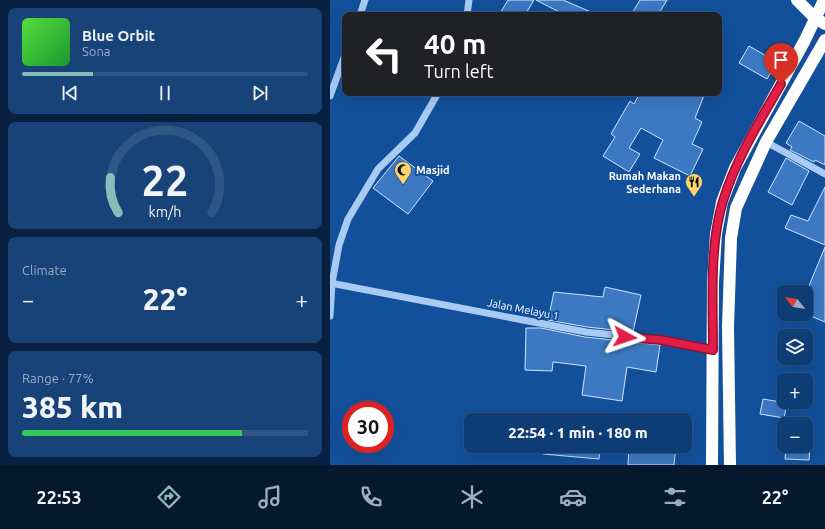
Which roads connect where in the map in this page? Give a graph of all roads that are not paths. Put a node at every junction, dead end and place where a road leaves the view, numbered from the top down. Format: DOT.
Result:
graph roads {
  1 [pos="365,0"];
  2 [pos="469,0"];
  3 [pos="798,0"];
  4 [pos="824,0"];
  5 [pos="361,12"];
  6 [pos="467,12"];
  7 [pos="814,17"];
  8 [pos="825,24"];
  9 [pos="825,40"];
  10 [pos="342,63"];
  11 [pos="330,96"];
  12 [pos="436,96"];
  13 [pos="766,142"];
  14 [pos="825,174"];
  15 [pos="331,283"];
  16 [pos="330,316"];
  17 [pos="713,350"];
  18 [pos="712,465"];
  19 [pos="730,465"];
  1 -- 5 [label="street"];
  2 -- 6 [label="street"];
  3 -- 7 [label="highway"];
  4 -- 7 [label="highway"];
  7 -- 8 [label="highway"];
  7 -- 17 [label="highway"];
  9 -- 13 [label="highway"];
  10 -- 11 [label="street"];
  12 -- 15 [label="street"];
  13 -- 14 [label="street"];
  13 -- 19 [label="highway"];
  15 -- 16 [label="street"];
  15 -- 17 [label="street, Jalan Melayu 1"];
  17 -- 18 [label="highway"];
}
